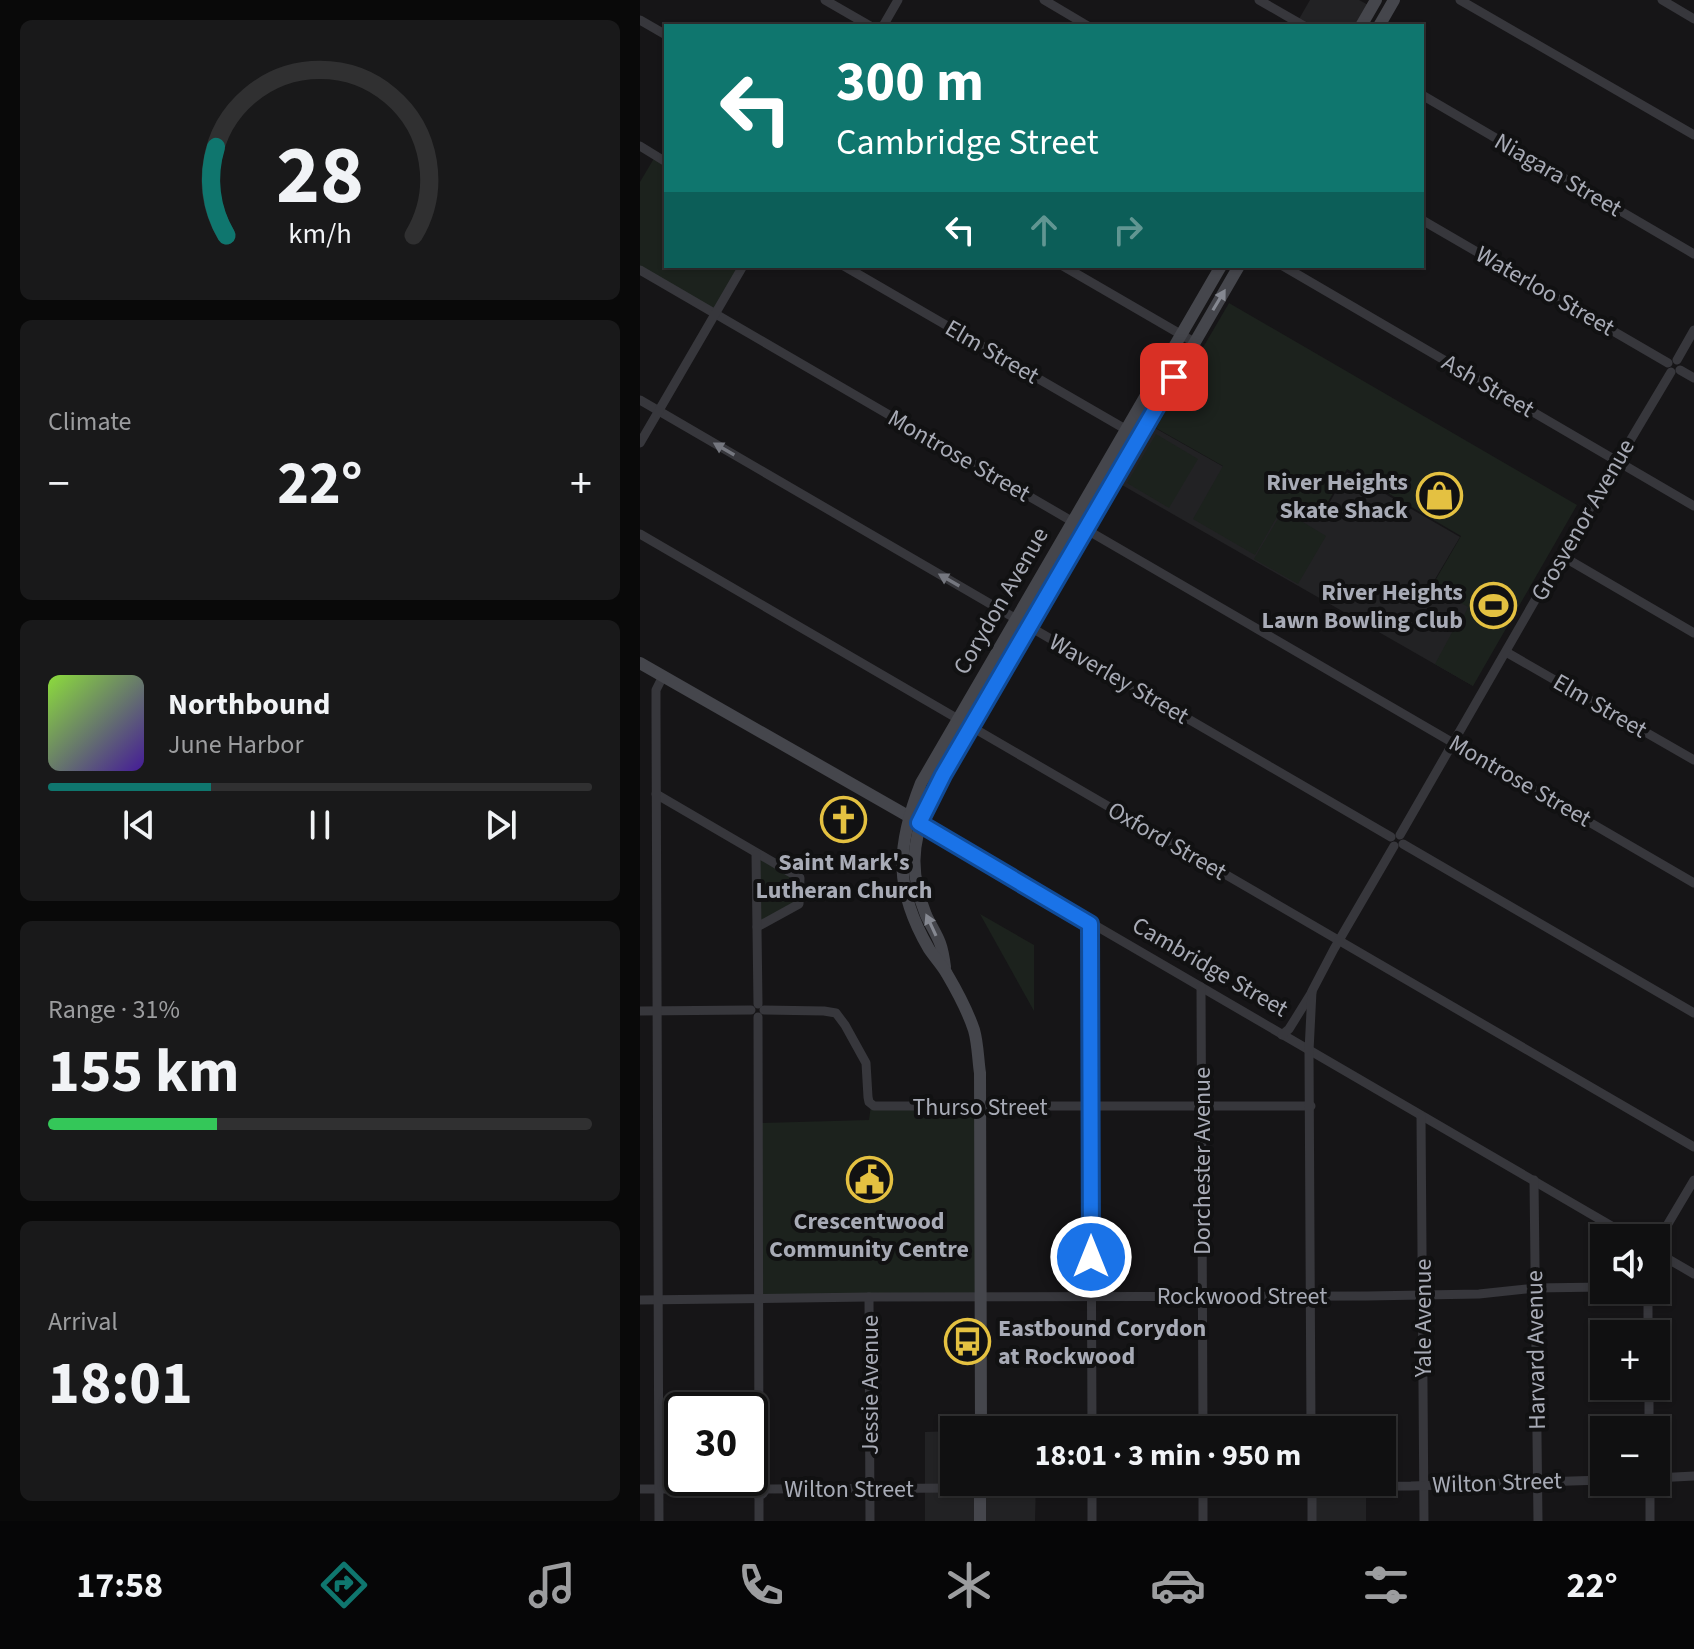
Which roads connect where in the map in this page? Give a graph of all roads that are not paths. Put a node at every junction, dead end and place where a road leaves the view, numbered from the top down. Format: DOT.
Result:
graph roads {
  1 [pos="825,0"];
  2 [pos="898,0"];
  3 [pos="1044,0"];
  4 [pos="1259,0"];
  5 [pos="1376,0"];
  6 [pos="1394,0"];
  7 [pos="1460,0"];
  8 [pos="1662,0"];
  9 [pos="1694,19"];
  10 [pos="640,20"];
  11 [pos="867,24"];
  12 [pos="884,24"];
  13 [pos="1085,24"];
  14 [pos="1301,24"];
  15 [pos="1362,24"];
  16 [pos="1380,24"];
  17 [pos="664,34"];
  18 [pos="1424,96"];
  19 [pos="1694,135"];
  20 [pos="640,146"];
  21 [pos="664,161"];
  22 [pos="1424,221"];
  23 [pos="1694,254"];
  24 [pos="742,268"];
  25 [pos="847,268"];
  26 [pos="1066,268"];
  27 [pos="1220,268"];
  28 [pos="1238,268"];
  29 [pos="1286,268"];
  30 [pos="640,270"];
  31 [pos="715,314"];
  32 [pos="1694,330"];
  33 [pos="1181,335"];
  34 [pos="1194,342"];
  35 [pos="1674,366"];
  36 [pos="1694,378"];
  37 [pos="640,400"];
  38 [pos="658,411"];
  39 [pos="1126,430"];
  40 [pos="1139,437"];
  41 [pos="640,443"];
  42 [pos="1617,461"];
  43 [pos="1694,506"];
  44 [pos="1073,522"];
  45 [pos="1086,530"];
  46 [pos="640,534"];
  47 [pos="1562,556"];
  48 [pos="1016,619"];
  49 [pos="1029,627"];
  50 [pos="1694,633"];
  51 [pos="1506,652"];
  52 [pos="640,663"];
  53 [pos="663,676"];
  54 [pos="958,719"];
  55 [pos="971,727"];
  56 [pos="1453,742"];
  57 [pos="1694,760"];
  58 [pos="656,794"];
  59 [pos="914,820"];
  60 [pos="1397,841"];
  61 [pos="756,854"];
  62 [pos="1694,883"];
  63 [pos="1090,924"];
  64 [pos="757,927"];
  65 [pos="1339,941"];
  66 [pos="1201,987"];
  67 [pos="1312,991"];
  68 [pos="758,1010"];
  69 [pos="640,1011"];
  70 [pos="656,1011"];
  71 [pos="1694,1013"];
  72 [pos="1282,1035"];
  73 [pos="1309,1051"];
  74 [pos="1328,1062"];
  75 [pos="1310,1071"];
  76 [pos="1091,1106"];
  77 [pos="1202,1106"];
  78 [pos="1311,1106"];
  79 [pos="980,1107"];
  80 [pos="1421,1116"];
  81 [pos="1694,1147"];
  82 [pos="1534,1180"];
  83 [pos="1694,1180"];
  84 [pos="1608,1224"];
  85 [pos="1668,1224"];
  86 [pos="1670,1260"];
  87 [pos="1694,1274"];
  88 [pos="1590,1287"];
  89 [pos="1535,1288"];
  90 [pos="1424,1295"];
  91 [pos="1091,1296"];
  92 [pos="1202,1296"];
  93 [pos="1310,1296"];
  94 [pos="869,1297"];
  95 [pos="981,1297"];
  96 [pos="759,1299"];
  97 [pos="640,1300"];
  98 [pos="658,1300"];
  99 [pos="759,1392"];
  100 [pos="981,1416"];
  101 [pos="1092,1416"];
  102 [pos="1203,1416"];
  103 [pos="1311,1416"];
  104 [pos="1694,1476"];
  105 [pos="1670,1477"];
  106 [pos="1590,1480"];
  107 [pos="1537,1482"];
  108 [pos="940,1486"];
  109 [pos="1396,1486"];
  110 [pos="1424,1486"];
  111 [pos="640,1489"];
  112 [pos="768,1489"];
  113 [pos="870,1489"];
  114 [pos="659,1490"];
  115 [pos="664,1490"];
  116 [pos="759,1496"];
  117 [pos="980,1496"];
  118 [pos="1092,1496"];
  119 [pos="1203,1496"];
  120 [pos="1312,1496"];
  121 [pos="1650,1496"];
  122 [pos="659,1521"];
  123 [pos="759,1521"];
  124 [pos="870,1521"];
  125 [pos="980,1521"];
  126 [pos="1092,1521"];
  127 [pos="1203,1521"];
  128 [pos="1312,1521"];
  129 [pos="1424,1521"];
  130 [pos="1538,1521"];
  131 [pos="1650,1521"];
  1 -- 11 [label="street"];
  2 -- 12 [label="street"];
  3 -- 13 [label="street"];
  4 -- 14 [label="street"];
  5 -- 15 [label="main road"];
  6 -- 16 [label="main road"];
  7 -- 19 [label="street"];
  8 -- 9 [label="street"];
  10 -- 17 [label="street"];
  18 -- 23 [label="street, Niagara Street"];
  20 -- 21 [label="street"];
  22 -- 35 [label="street, Waterloo Street"];
  24 -- 31 [label="street"];
  25 -- 39 [label="street, Elm Street"];
  26 -- 33 [label="street"];
  27 -- 33 [label="main road, Corydon Avenue"];
  34 -- 28 [label="main road, Corydon Avenue, one-way"];
  29 -- 42 [label="street, Ash Street"];
  30 -- 31 [label="street, Montrose Street"];
  31 -- 38 [label="street"];
  31 -- 44 [label="street, Montrose Street"];
  32 -- 35 [label="street, Grosvenor Avenue"];
  33 -- 34 [label="street"];
  33 -- 39 [label="main road, Corydon Avenue"];
  34 -- 40 [label="main road, Corydon Avenue"];
  35 -- 36 [label="street, Waterloo Street"];
  35 -- 42 [label="street, Grosvenor Avenue"];
  37 -- 38 [label="street, Waverley Street"];
  38 -- 41 [label="street"];
  48 -- 38 [label="street, Waverley Street, one-way"];
  39 -- 40 [label="street, Elm Street"];
  39 -- 44 [label="main road, Corydon Avenue"];
  40 -- 45 [label="main road, Corydon Avenue"];
  42 -- 43 [label="street, Ash Street"];
  42 -- 47 [label="street, Grosvenor Avenue"];
  44 -- 45 [label="street, Montrose Street"];
  44 -- 48 [label="main road, Corydon Avenue"];
  45 -- 49 [label="main road, Corydon Avenue"];
  45 -- 56 [label="street, Montrose Street"];
  46 -- 54 [label="street, Oxford Street"];
  47 -- 50 [label="street"];
  47 -- 51 [label="street, Grosvenor Avenue"];
  48 -- 49 [label="street, Waverley Street"];
  48 -- 54 [label="main road, Corydon Avenue"];
  49 -- 55 [label="main road, Corydon Avenue"];
  49 -- 60 [label="street, Waverley Street"];
  51 -- 56 [label="street, Grosvenor Avenue"];
  51 -- 57 [label="street, Elm Street"];
  52 -- 53 [label="main road, Cambridge Street"];
  53 -- 58 [label="street"];
  53 -- 59 [label="main road, Cambridge Street"];
  54 -- 55 [label="street, Oxford Street"];
  54 -- 59 [label="main road, Corydon Avenue"];
  55 -- 59 [label="main road, Corydon Avenue"];
  55 -- 65 [label="street, Oxford Street"];
  56 -- 60 [label="street, Grosvenor Avenue"];
  56 -- 62 [label="street, Montrose Street"];
  58 -- 61 [label="street"];
  58 -- 70 [label="street"];
  59 -- 63 [label="street, Cambridge Street"];
  59 -- 79 [label="main road, Corydon Avenue"];
  60 -- 65 [label="street, Grosvenor Avenue"];
  60 -- 71 [label="street, Waverley Street"];
  61 -- 64 [label="street"];
  61 -- 64 [label="street"];
  63 -- 66 [label="street, Cambridge Street"];
  63 -- 76 [label="street"];
  64 -- 68 [label="street"];
  65 -- 67 [label="street, Grosvenor Avenue"];
  65 -- 81 [label="street, Oxford Street"];
  66 -- 72 [label="street, Cambridge Street"];
  66 -- 77 [label="street, Dorchester Avenue"];
  67 -- 72 [label="street, Grosvenor Avenue"];
  67 -- 73 [label="street, Grosvenor Avenue"];
  68 -- 70 [label="street, Thurso Street"];
  68 -- 79 [label="street, Thurso Street"];
  68 -- 96 [label="street"];
  69 -- 70 [label="street, Thurso Street"];
  70 -- 98 [label="street"];
  72 -- 73 [label="street, Cambridge Street"];
  73 -- 74 [label="street, Cambridge Street"];
  73 -- 75 [label="street, Grosvenor Avenue"];
  74 -- 75 [label="street"];
  74 -- 80 [label="street, Cambridge Street"];
  75 -- 78 [label="street, Grosvenor Avenue"];
  76 -- 77 [label="street, Thurso Street"];
  76 -- 79 [label="street, Thurso Street"];
  76 -- 91 [label="street"];
  77 -- 78 [label="street, Thurso Street"];
  77 -- 92 [label="street, Dorchester Avenue"];
  78 -- 93 [label="street, Grosvenor Avenue"];
  79 -- 95 [label="main road, Corydon Avenue"];
  80 -- 82 [label="street, Cambridge Street"];
  80 -- 90 [label="street, Yale Avenue"];
  82 -- 84 [label="street, Cambridge Street"];
  82 -- 89 [label="street, Harvard Avenue"];
  83 -- 85 [label="street"];
  86 -- 87 [label="street"];
  88 -- 89 [label="street, Rockwood Street"];
  89 -- 90 [label="street, Rockwood Street"];
  89 -- 107 [label="street, Harvard Avenue"];
  90 -- 93 [label="street, Rockwood Street"];
  90 -- 110 [label="street, Yale Avenue"];
  91 -- 92 [label="street, Rockwood Street"];
  91 -- 95 [label="street, Rockwood Street"];
  91 -- 101 [label="street"];
  92 -- 93 [label="street, Rockwood Street"];
  92 -- 102 [label="street, Dorchester Avenue"];
  93 -- 103 [label="street, Grosvenor Avenue"];
  94 -- 95 [label="street, Rockwood Street"];
  94 -- 96 [label="street, Rockwood Street"];
  94 -- 113 [label="street, Jessie Avenue"];
  95 -- 100 [label="main road, Corydon Avenue"];
  96 -- 98 [label="street, Rockwood Street"];
  96 -- 99 [label="street"];
  97 -- 98 [label="street, Rockwood Street"];
  98 -- 114 [label="street"];
  104 -- 105 [label="street"];
  106 -- 107 [label="street, Wilton Street"];
  107 -- 110 [label="street, Wilton Street"];
  107 -- 130 [label="street, Harvard Avenue"];
  108 -- 113 [label="street, Wilton Street"];
  109 -- 110 [label="street, Wilton Street"];
  110 -- 129 [label="street, Yale Avenue"];
  111 -- 114 [label="street, Wilton Street"];
  112 -- 113 [label="street, Wilton Street"];
  113 -- 124 [label="street, Jessie Avenue"];
  114 -- 115 [label="street, Wilton Street"];
  114 -- 122 [label="street"];
  116 -- 123 [label="street"];
  117 -- 125 [label="main road"];
  118 -- 126 [label="street"];
  119 -- 127 [label="street"];
  120 -- 128 [label="street"];
  121 -- 131 [label="street"];
}
